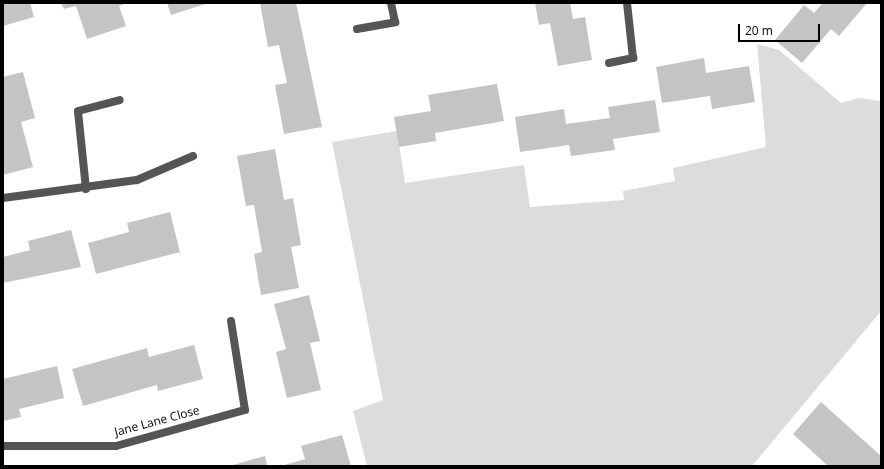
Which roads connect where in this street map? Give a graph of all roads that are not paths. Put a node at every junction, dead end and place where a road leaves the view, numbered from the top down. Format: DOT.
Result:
graph roads {
  1 [pos="391,3"];
  2 [pos="627,3"];
  3 [pos="357,29"];
  4 [pos="609,63"];
  5 [pos="120,100"];
  6 [pos="193,156"];
  7 [pos="86,188"];
  8 [pos="3,198"];
  9 [pos="231,321"];
  10 [pos="3,446"];
  1 -- 3 [label="street"];
  2 -- 4 [label="street"];
  5 -- 7 [label="street"];
  6 -- 7 [label="street"];
  7 -- 8 [label="street"];
  9 -- 10 [label="street, Jane Lane Close"];
}
